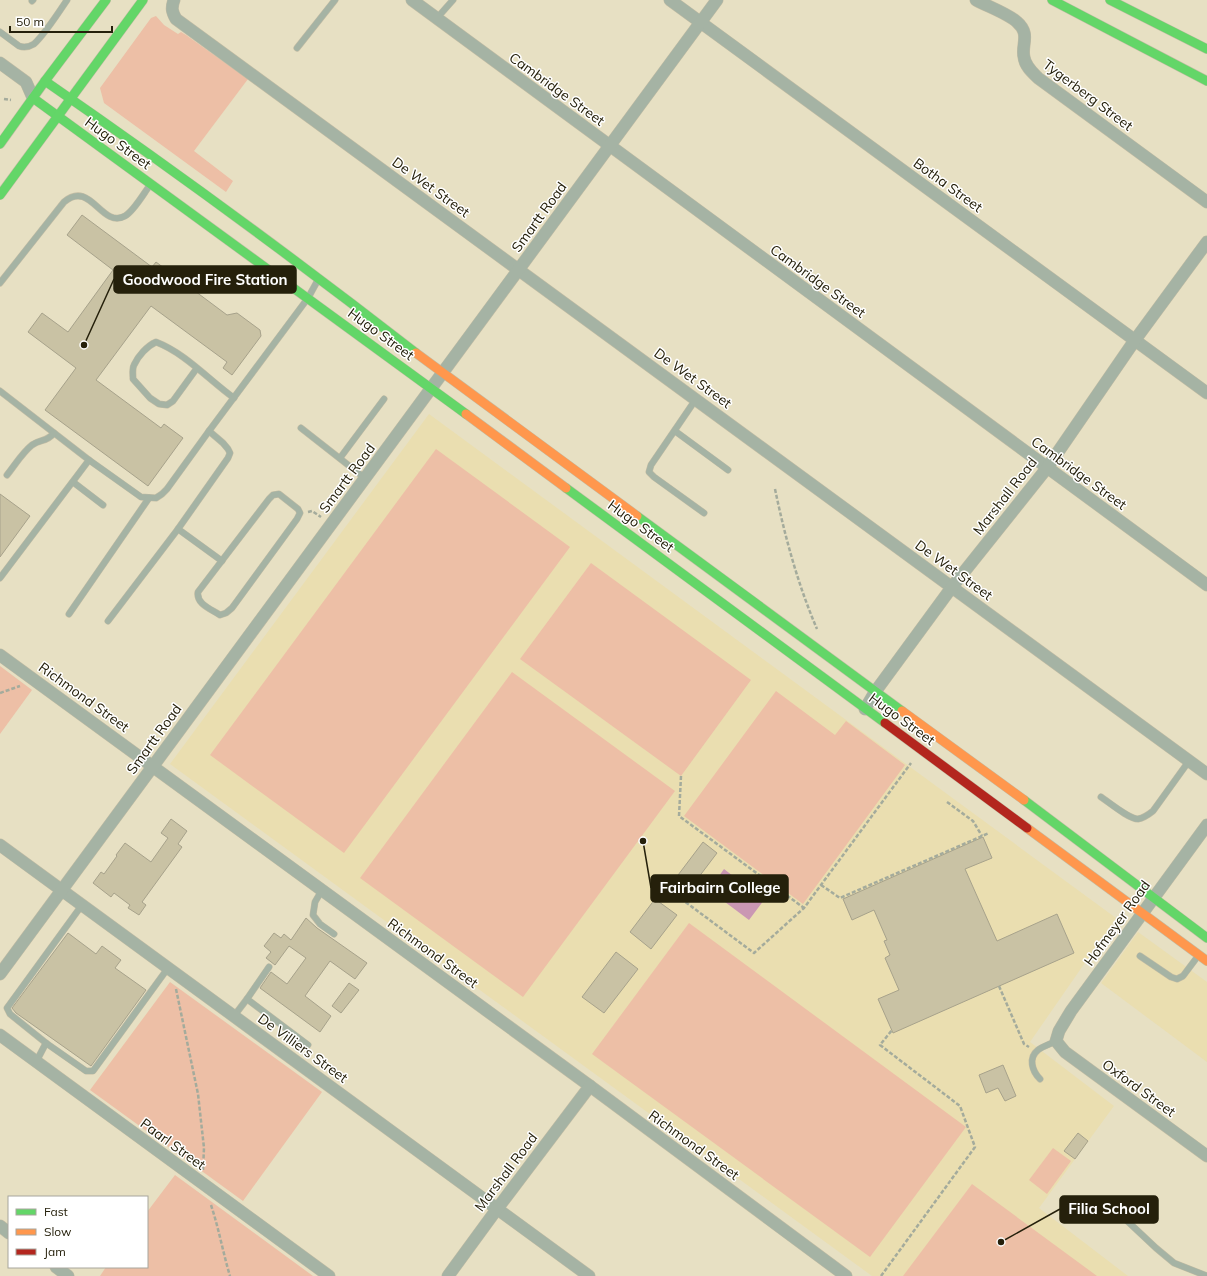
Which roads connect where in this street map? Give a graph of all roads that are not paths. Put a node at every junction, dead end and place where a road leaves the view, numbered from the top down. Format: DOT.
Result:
graph roads {
  1 [pos="67,0"];
  2 [pos="106,0"];
  3 [pos="142,0"];
  4 [pos="174,0"];
  5 [pos="334,0"];
  6 [pos="412,0"];
  7 [pos="453,0"];
  8 [pos="670,0"];
  9 [pos="717,0"];
  10 [pos="976,0"];
  11 [pos="1052,0"];
  12 [pos="1110,0"];
  13 [pos="437,18"];
  14 [pos="701,22"];
  15 [pos="0,32"];
  16 [pos="297,48"];
  17 [pos="1207,49"];
  18 [pos="0,63"];
  19 [pos="45,81"];
  20 [pos="1207,81"];
  21 [pos="26,82"];
  22 [pos="32,98"];
  23 [pos="70,98"];
  24 [pos="57,116"];
  25 [pos="0,144"];
  26 [pos="610,146"];
  27 [pos="151,184"];
  28 [pos="0,194"];
  29 [pos="1207,202"];
  30 [pos="240,235"];
  31 [pos="1207,242"];
  32 [pos="519,269"];
  33 [pos="320,278"];
  34 [pos="0,283"];
  35 [pos="308,298"];
  36 [pos="1135,340"];
  37 [pos="197,368"];
  38 [pos="442,373"];
  39 [pos="432,389"];
  40 [pos="0,391"];
  41 [pos="1207,393"];
  42 [pos="234,398"];
  43 [pos="696,399"];
  44 [pos="384,400"];
  45 [pos="301,428"];
  46 [pos="209,431"];
  47 [pos="675,431"];
  48 [pos="54,433"];
  49 [pos="340,458"];
  50 [pos="89,460"];
  51 [pos="1047,468"];
  52 [pos="728,470"];
  53 [pos="7,475"];
  54 [pos="366,479"];
  55 [pos="73,482"];
  56 [pos="149,498"];
  57 [pos="103,505"];
  58 [pos="704,513"];
  59 [pos="178,529"];
  60 [pos="222,561"];
  61 [pos="0,578"];
  62 [pos="1207,585"];
  63 [pos="952,587"];
  64 [pos="69,614"];
  65 [pos="108,621"];
  66 [pos="0,655"];
  67 [pos="875,692"];
  68 [pos="865,709"];
  69 [pos="1189,761"];
  70 [pos="153,766"];
  71 [pos="969,773"];
  72 [pos="1207,774"];
  73 [pos="1102,797"];
  74 [pos="1207,825"];
  75 [pos="0,845"];
  76 [pos="62,890"];
  77 [pos="322,890"];
  78 [pos="1153,898"];
  79 [pos="82,905"];
  80 [pos="1142,913"];
  81 [pos="334,934"];
  82 [pos="1207,938"];
  83 [pos="1140,956"];
  84 [pos="1203,958"];
  85 [pos="269,967"];
  86 [pos="168,968"];
  87 [pos="0,974"];
  88 [pos="247,999"];
  89 [pos="234,1016"];
  90 [pos="0,1035"];
  91 [pos="1056,1041"];
  92 [pos="46,1043"];
  93 [pos="308,1045"];
  94 [pos="36,1062"];
  95 [pos="1040,1079"];
  96 [pos="590,1086"];
  97 [pos="1207,1156"];
  98 [pos="1107,1202"];
  99 [pos="497,1208"];
  100 [pos="0,1226"];
  101 [pos="8,1232"];
  102 [pos="57,1268"];
  103 [pos="68,1276"];
  104 [pos="329,1276"];
  105 [pos="448,1276"];
  106 [pos="589,1276"];
  107 [pos="846,1276"];
  108 [pos="1207,1276"];
  1 -- 15 [label="lane"];
  2 -- 19 [label="street"];
  3 -- 23 [label="street"];
  4 -- 32 [label="street, De Wet Street"];
  5 -- 16 [label="lane"];
  6 -- 13 [label="street, Cambridge Street"];
  7 -- 13 [label="lane"];
  8 -- 14 [label="street, Botha Street"];
  9 -- 14 [label="street, Smartt Road"];
  10 -- 29 [label="street, Tygerberg Street"];
  11 -- 20 [label="street"];
  12 -- 17 [label="street"];
  13 -- 26 [label="street, Cambridge Street"];
  14 -- 26 [label="street, Smartt Road"];
  14 -- 36 [label="street, Botha Street"];
  18 -- 21 [label="street"];
  19 -- 21 [label="street"];
  19 -- 22 [label="street"];
  19 -- 23 [label="street, Hugo Street"];
  21 -- 22 [label="street"];
  22 -- 24 [label="street, Hugo Street"];
  22 -- 25 [label="street"];
  23 -- 24 [label="street"];
  23 -- 30 [label="street, Hugo Street"];
  24 -- 27 [label="street, Hugo Street"];
  24 -- 28 [label="street"];
  26 -- 32 [label="street, Smartt Road"];
  26 -- 51 [label="street, Cambridge Street"];
  27 -- 30 [label="street, Hugo Street"];
  27 -- 34 [label="lane"];
  30 -- 33 [label="street, Hugo Street"];
  30 -- 35 [label="street, Hugo Street"];
  31 -- 36 [label="street, Marshall Road"];
  32 -- 38 [label="street, Smartt Road"];
  32 -- 43 [label="street, De Wet Street"];
  33 -- 35 [label="lane"];
  33 -- 38 [label="street, Hugo Street"];
  35 -- 39 [label="street, Hugo Street"];
  35 -- 42 [label="lane"];
  36 -- 41 [label="street, Botha Street"];
  36 -- 51 [label="street, Marshall Road"];
  37 -- 37 [label="lane"];
  37 -- 42 [label="lane"];
  38 -- 39 [label="street, Smartt Road"];
  38 -- 67 [label="street, Hugo Street"];
  39 -- 54 [label="street, Smartt Road"];
  39 -- 68 [label="street, Hugo Street"];
  40 -- 48 [label="lane"];
  42 -- 46 [label="lane"];
  43 -- 47 [label="lane"];
  43 -- 63 [label="street, De Wet Street"];
  44 -- 49 [label="lane"];
  45 -- 49 [label="lane"];
  46 -- 56 [label="lane"];
  46 -- 59 [label="lane"];
  47 -- 52 [label="lane"];
  47 -- 58 [label="lane"];
  48 -- 50 [label="lane"];
  48 -- 53 [label="lane"];
  49 -- 54 [label="lane"];
  50 -- 55 [label="lane"];
  50 -- 56 [label="lane"];
  51 -- 62 [label="street, Cambridge Street"];
  51 -- 63 [label="street, Marshall Road"];
  54 -- 70 [label="street, Smartt Road"];
  55 -- 57 [label="lane"];
  55 -- 61 [label="lane"];
  56 -- 64 [label="lane"];
  59 -- 60 [label="lane"];
  59 -- 65 [label="lane"];
  60 -- 60 [label="lane"];
  63 -- 67 [label="street, Marshall Road"];
  63 -- 69 [label="street, De Wet Street"];
  66 -- 70 [label="street, Richmond Street"];
  67 -- 68 [label="street, Marshall Road"];
  67 -- 71 [label="street, Hugo Street"];
  68 -- 71 [label="street, Hugo Street"];
  69 -- 72 [label="street, De Wet Street"];
  69 -- 73 [label="lane"];
  70 -- 76 [label="street, Smartt Road"];
  70 -- 77 [label="street, Richmond Street"];
  71 -- 78 [label="street, Hugo Street"];
  71 -- 80 [label="street, Hugo Street"];
  74 -- 78 [label="street, Hofmeyer Road"];
  75 -- 76 [label="street, De Villiers Street"];
  76 -- 79 [label="street, De Villiers Street"];
  76 -- 87 [label="street, Smartt Road"];
  77 -- 81 [label="lane"];
  77 -- 96 [label="street, Richmond Street"];
  78 -- 80 [label="street, Hofmeyer Road"];
  78 -- 82 [label="street, Hugo Street"];
  79 -- 86 [label="street, De Villiers Street"];
  79 -- 92 [label="lane"];
  80 -- 84 [label="street, Hugo Street"];
  80 -- 91 [label="street, Hofmeyer Road"];
  83 -- 84 [label="lane"];
  85 -- 88 [label="lane"];
  86 -- 89 [label="street, De Villiers Street"];
  86 -- 92 [label="lane"];
  88 -- 89 [label="lane"];
  88 -- 93 [label="lane"];
  89 -- 99 [label="street, De Villiers Street"];
  90 -- 94 [label="street, Paarl Street"];
  91 -- 95 [label="lane"];
  91 -- 97 [label="street, Oxford Street"];
  92 -- 94 [label="lane"];
  94 -- 104 [label="street, Paarl Street"];
  96 -- 99 [label="street, Marshall Road"];
  96 -- 107 [label="street, Richmond Street"];
  98 -- 108 [label="lane"];
  99 -- 105 [label="street, Marshall Road"];
  99 -- 106 [label="street, De Villiers Street"];
  100 -- 101 [label="street"];
  102 -- 103 [label="street"];
}
